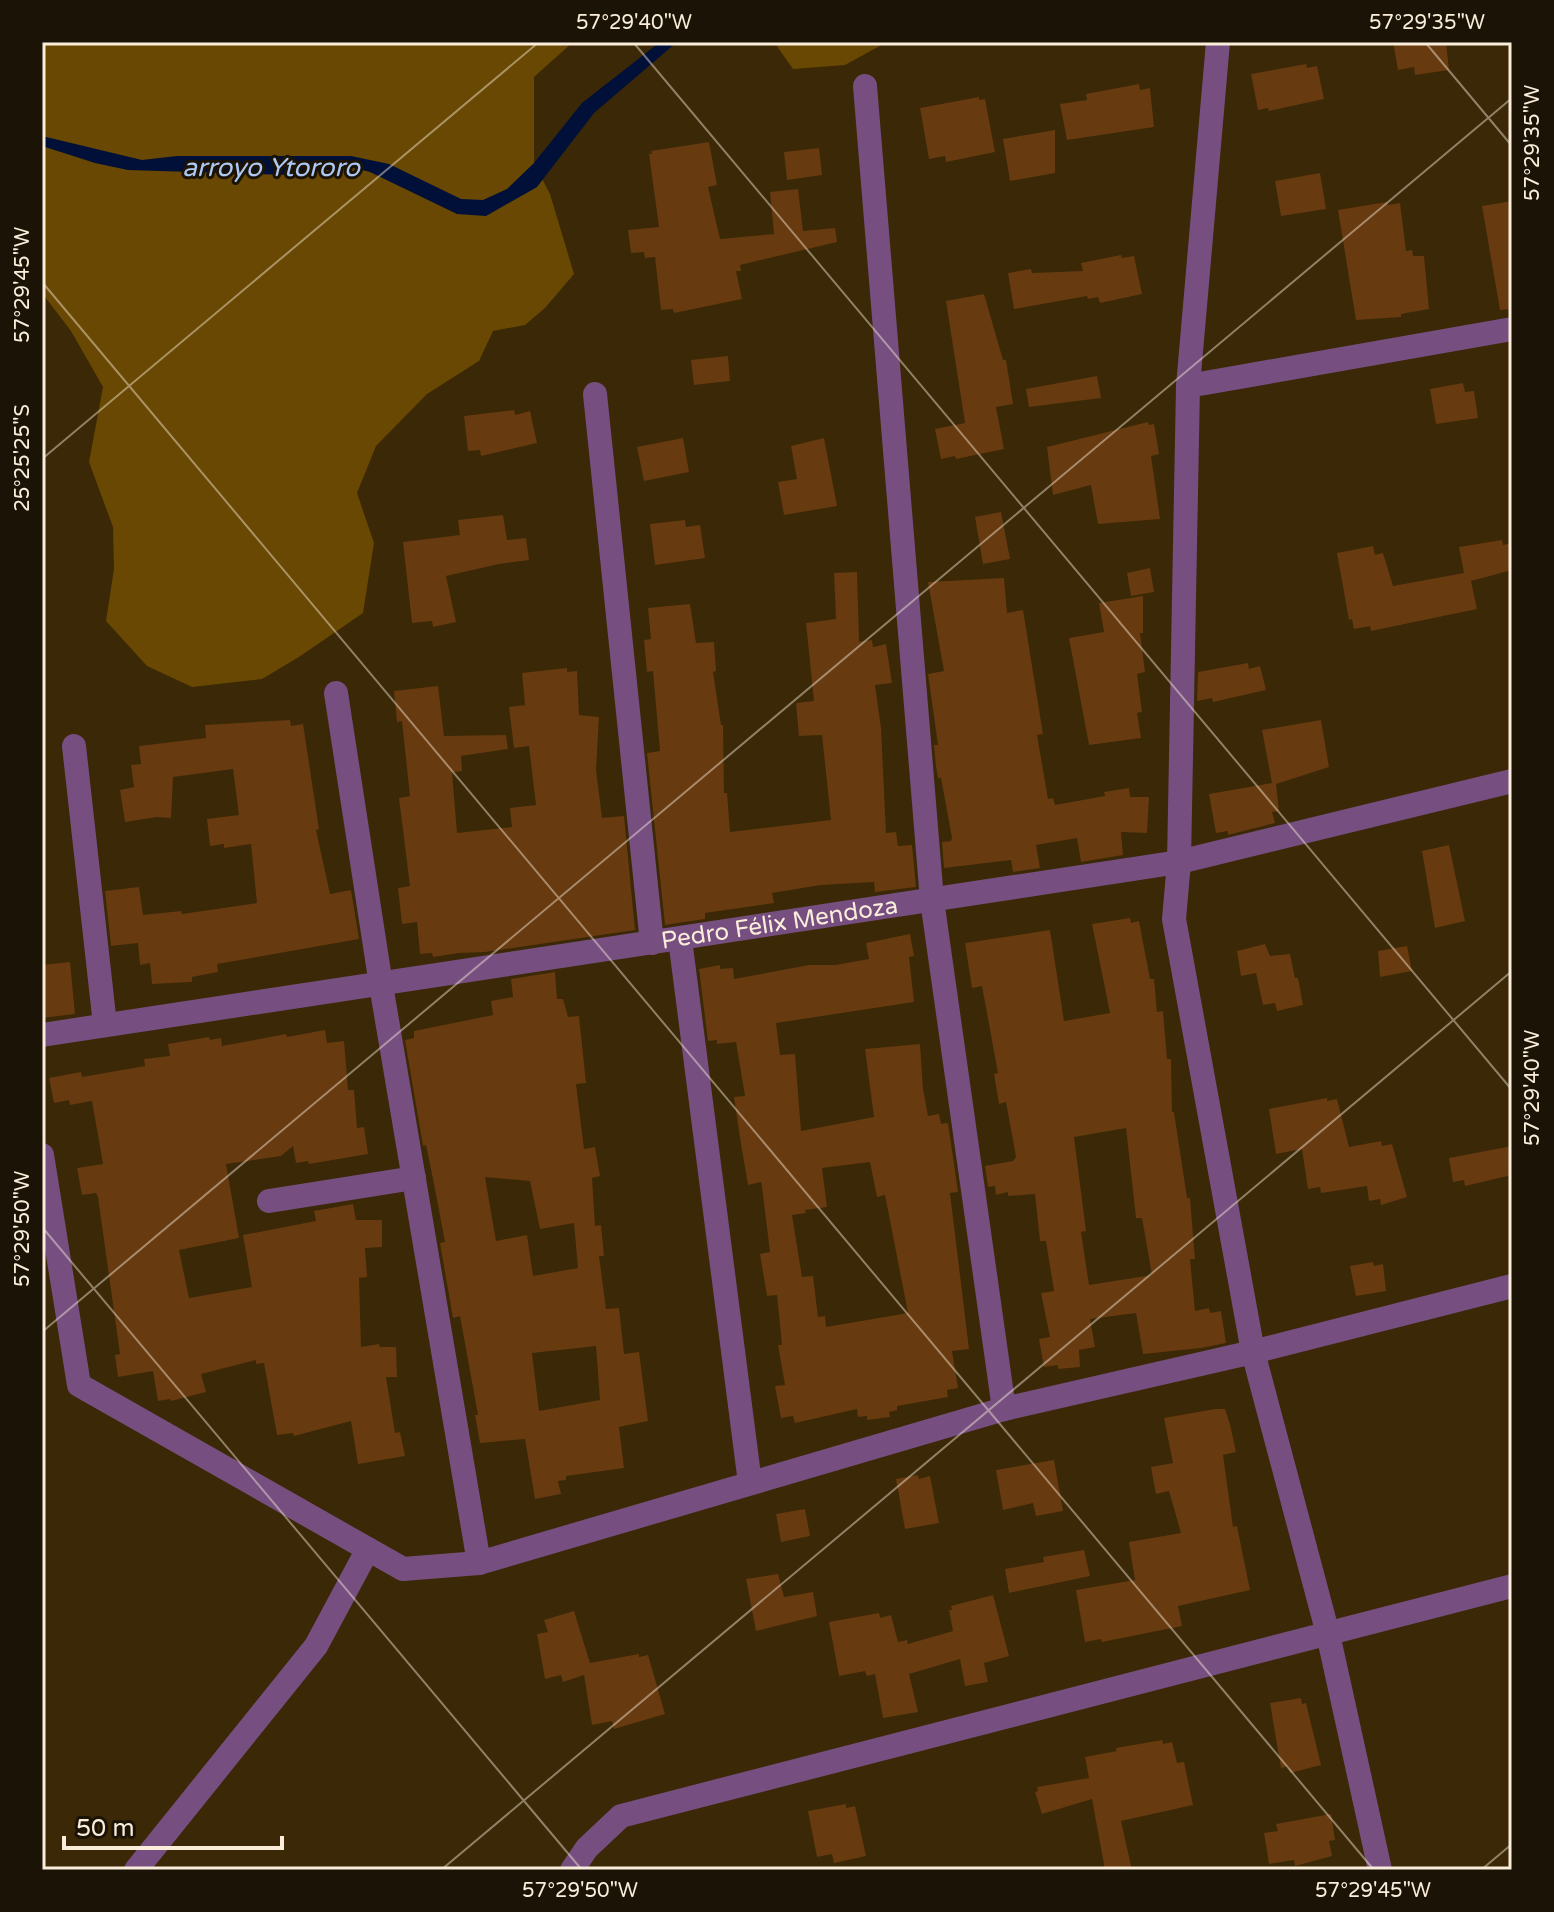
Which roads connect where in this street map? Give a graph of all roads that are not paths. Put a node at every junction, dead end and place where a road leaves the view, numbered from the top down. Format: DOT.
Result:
graph roads {
  1 [pos="1218,42"];
  2 [pos="865,86"];
  3 [pos="1512,329"];
  4 [pos="1188,386"];
  5 [pos="595,394"];
  6 [pos="336,693"];
  7 [pos="74,746"];
  8 [pos="1512,781"];
  9 [pos="1179,862"];
  10 [pos="932,900"];
  11 [pos="680,939"];
  12 [pos="652,943"];
  13 [pos="381,985"];
  14 [pos="105,1025"];
  15 [pos="42,1035"];
  16 [pos="42,1155"];
  17 [pos="414,1178"];
  18 [pos="269,1201"];
  19 [pos="1512,1286"];
  20 [pos="1253,1352"];
  21 [pos="1004,1409"];
  22 [pos="750,1483"];
  23 [pos="368,1549"];
  24 [pos="479,1563"];
  25 [pos="1512,1586"];
  26 [pos="1328,1634"];
  27 [pos="136,1870"];
  28 [pos="572,1870"];
  29 [pos="1380,1870"];
  1 -- 4 [label="street"];
  2 -- 10 [label="street"];
  3 -- 4 [label="street"];
  4 -- 9 [label="street"];
  5 -- 12 [label="street"];
  6 -- 13 [label="street"];
  7 -- 14 [label="street"];
  8 -- 9 [label="street, Pedro Félix Mendoza"];
  9 -- 10 [label="street, Pedro Félix Mendoza"];
  9 -- 20 [label="street"];
  10 -- 11 [label="street, Pedro Félix Mendoza"];
  10 -- 21 [label="street"];
  11 -- 12 [label="street, Pedro Félix Mendoza"];
  11 -- 22 [label="street"];
  12 -- 13 [label="street, Pedro Félix Mendoza"];
  13 -- 14 [label="street, Pedro Félix Mendoza"];
  13 -- 17 [label="street"];
  14 -- 15 [label="street, Pedro Félix Mendoza"];
  16 -- 23 [label="street"];
  17 -- 18 [label="street"];
  17 -- 24 [label="street"];
  19 -- 20 [label="street"];
  20 -- 21 [label="street"];
  20 -- 26 [label="street"];
  21 -- 22 [label="street"];
  22 -- 24 [label="street"];
  23 -- 24 [label="street"];
  23 -- 27 [label="street"];
  25 -- 26 [label="street"];
  26 -- 28 [label="street"];
  26 -- 29 [label="street"];
}
